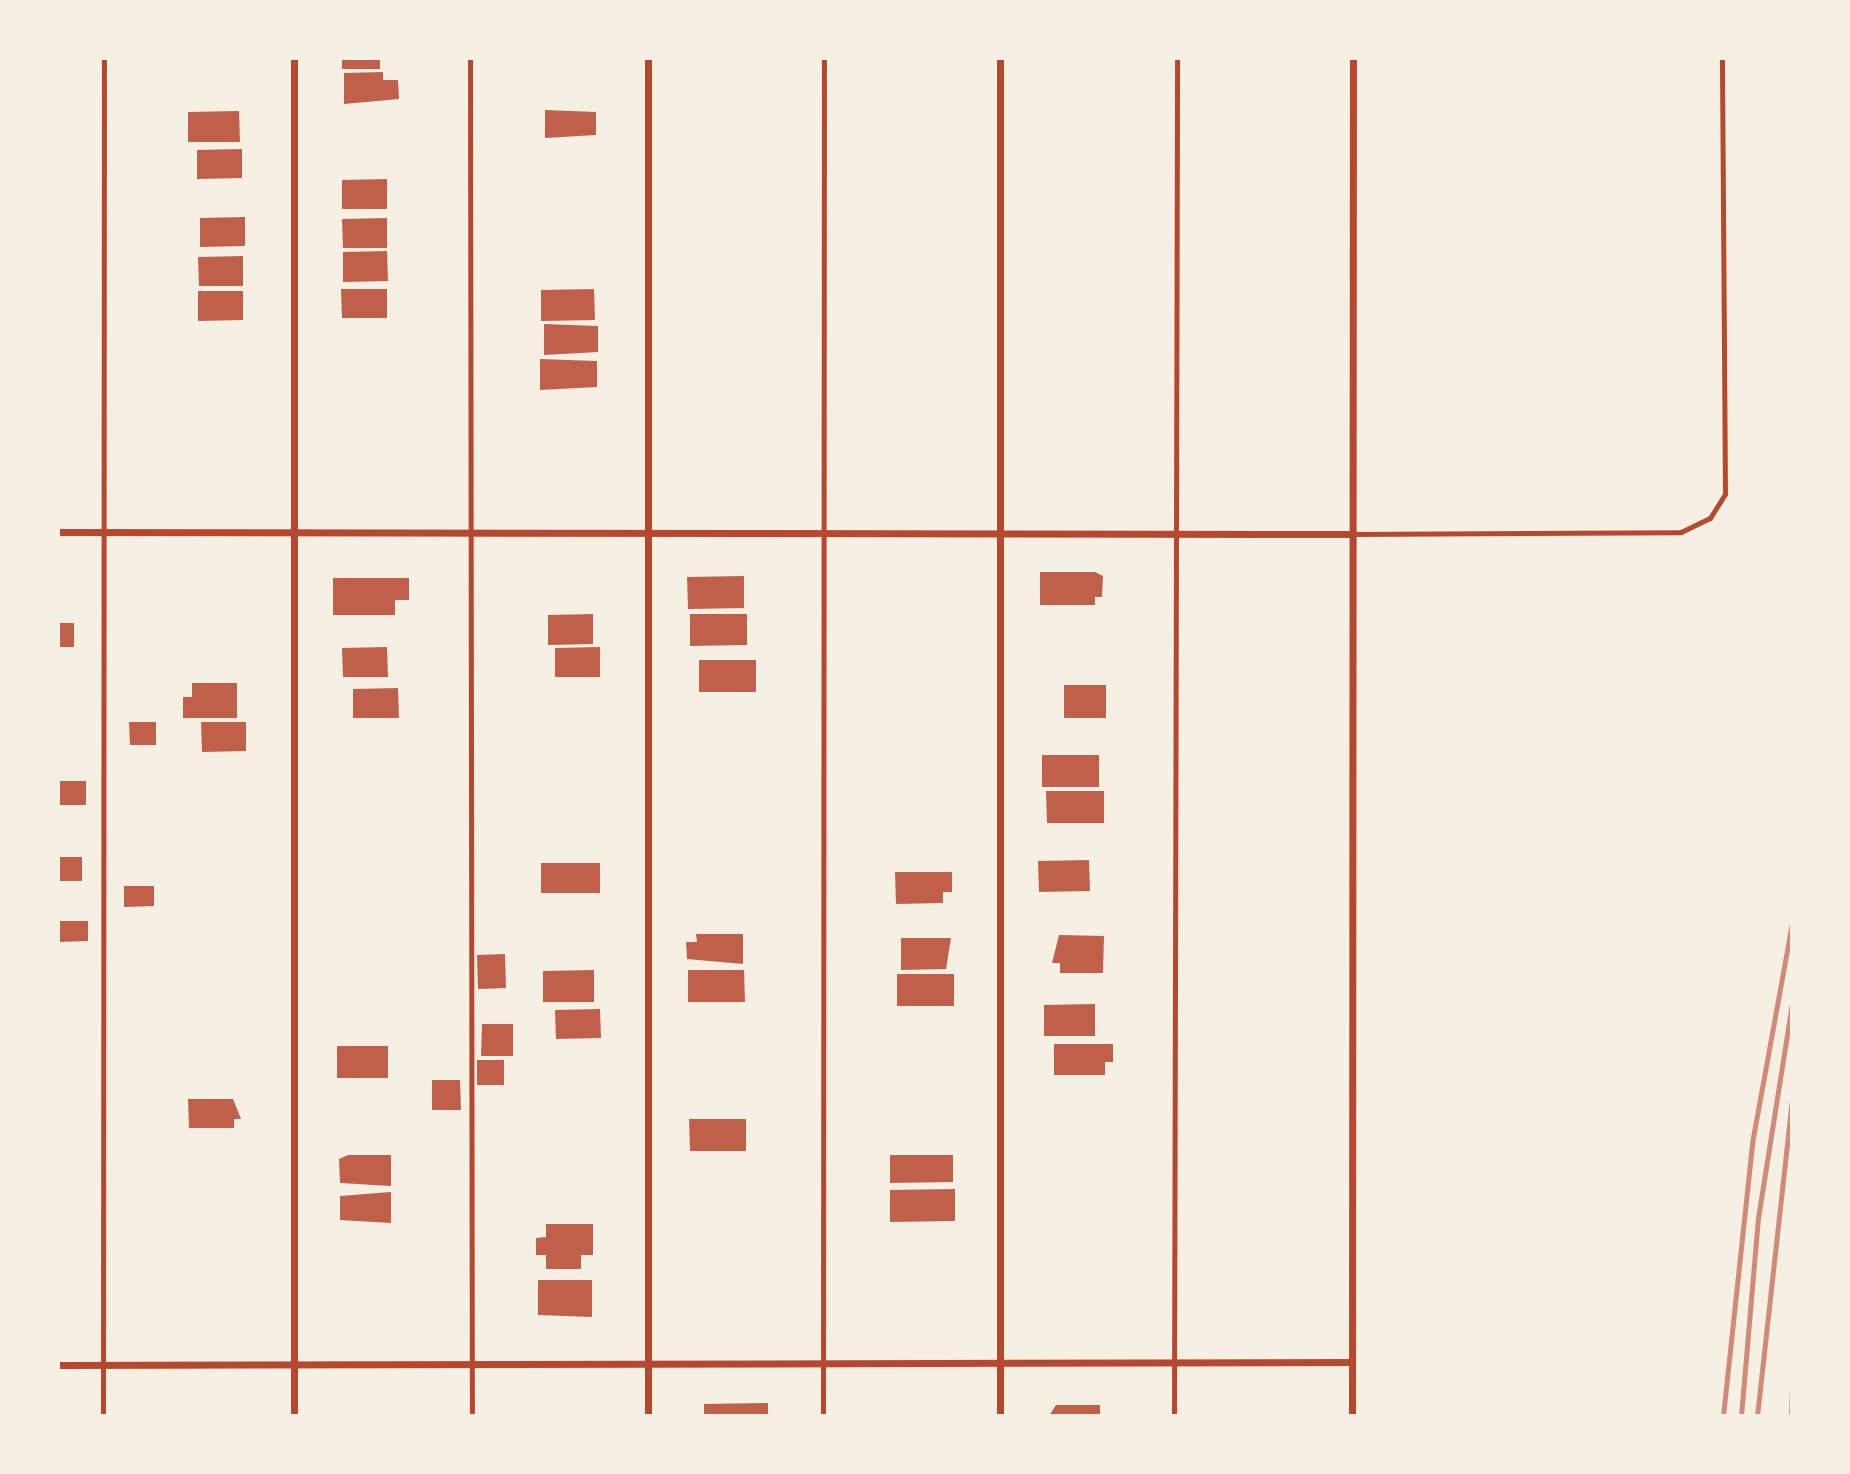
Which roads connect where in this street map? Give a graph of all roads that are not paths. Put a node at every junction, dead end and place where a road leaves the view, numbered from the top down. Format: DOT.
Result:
graph roads {
  1 [pos="104,58"];
  2 [pos="294,58"];
  3 [pos="470,58"];
  4 [pos="648,58"];
  5 [pos="824,58"];
  6 [pos="1000,58"];
  7 [pos="1177,58"];
  8 [pos="1353,58"];
  9 [pos="1722,58"];
  10 [pos="294,530"];
  11 [pos="472,530"];
  12 [pos="647,530"];
  13 [pos="103,531"];
  14 [pos="58,532"];
  15 [pos="824,533"];
  16 [pos="1177,534"];
  17 [pos="1352,534"];
  18 [pos="999,535"];
  19 [pos="1000,1362"];
  20 [pos="1174,1362"];
  21 [pos="1352,1362"];
  22 [pos="823,1363"];
  23 [pos="103,1364"];
  24 [pos="294,1364"];
  25 [pos="648,1364"];
  26 [pos="58,1365"];
  27 [pos="472,1365"];
  28 [pos="103,1416"];
  29 [pos="294,1416"];
  30 [pos="472,1416"];
  31 [pos="648,1416"];
  32 [pos="823,1416"];
  33 [pos="1000,1416"];
  34 [pos="1174,1416"];
  35 [pos="1352,1416"];
  1 -- 13 [label="lane"];
  2 -- 10 [label="street"];
  3 -- 11 [label="lane"];
  4 -- 12 [label="street"];
  5 -- 15 [label="lane"];
  6 -- 18 [label="street"];
  7 -- 16 [label="lane"];
  8 -- 17 [label="street"];
  9 -- 17 [label="lane"];
  10 -- 11 [label="street"];
  10 -- 13 [label="street"];
  10 -- 24 [label="street"];
  11 -- 12 [label="street"];
  11 -- 27 [label="lane"];
  12 -- 15 [label="street"];
  12 -- 25 [label="street"];
  13 -- 14 [label="street"];
  13 -- 23 [label="lane"];
  15 -- 18 [label="street"];
  15 -- 22 [label="lane"];
  16 -- 17 [label="street"];
  16 -- 18 [label="street"];
  16 -- 20 [label="lane"];
  17 -- 21 [label="street"];
  18 -- 19 [label="street"];
  19 -- 20 [label="street"];
  19 -- 22 [label="street"];
  19 -- 33 [label="street"];
  20 -- 21 [label="street"];
  20 -- 34 [label="lane"];
  21 -- 35 [label="street"];
  22 -- 25 [label="street"];
  22 -- 32 [label="lane"];
  23 -- 24 [label="street"];
  23 -- 26 [label="street"];
  23 -- 28 [label="lane"];
  24 -- 27 [label="street"];
  24 -- 29 [label="street"];
  25 -- 27 [label="street"];
  25 -- 31 [label="street"];
  27 -- 30 [label="lane"];
}
